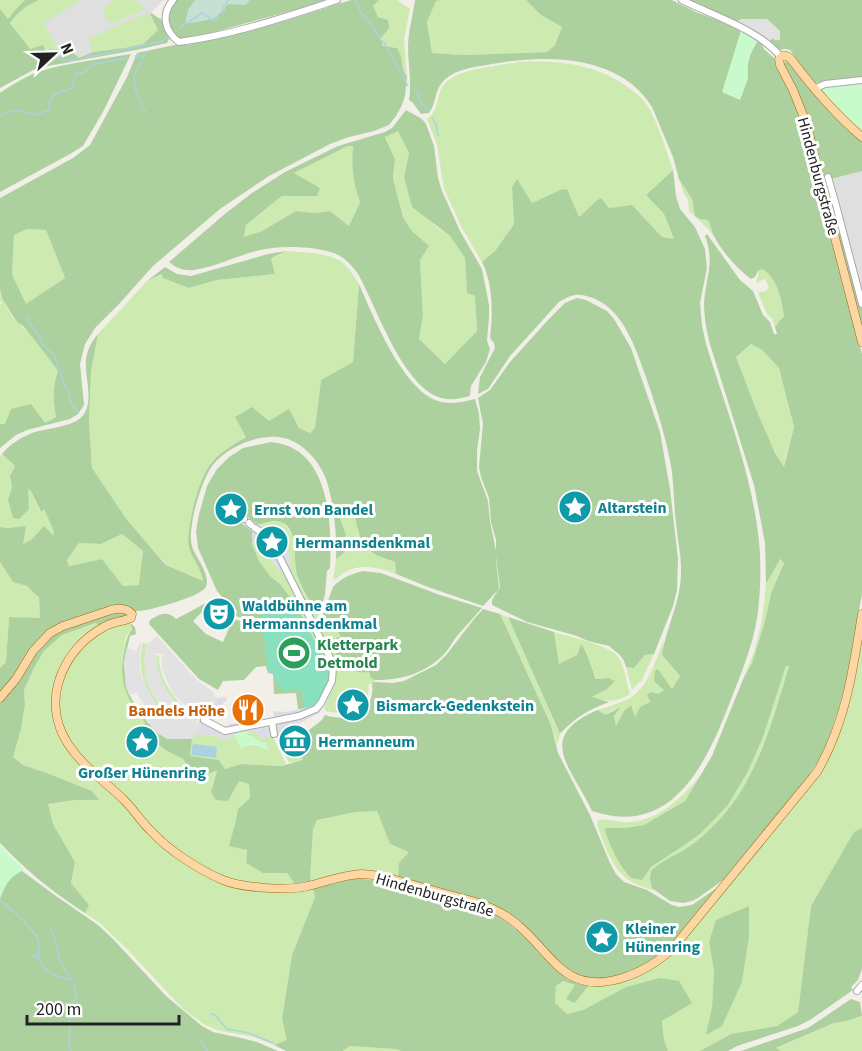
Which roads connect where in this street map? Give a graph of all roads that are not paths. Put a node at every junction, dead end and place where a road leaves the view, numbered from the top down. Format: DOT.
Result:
graph roads {
  1 [pos="173,0"];
  2 [pos="337,0"];
  3 [pos="682,0"];
  4 [pos="781,57"];
  5 [pos="862,80"];
  6 [pos="814,89"];
  7 [pos="862,136"];
  8 [pos="828,177"];
  9 [pos="862,304"];
  10 [pos="862,342"];
  11 [pos="246,522"];
  12 [pos="266,536"];
  13 [pos="277,552"];
  14 [pos="862,614"];
  15 [pos="0,698"];
  16 [pos="275,718"];
  17 [pos="204,720"];
  18 [pos="274,734"];
  1 -- 2 [label="street"];
  3 -- 4 [label="street"];
  4 -- 6 [label="main road, Hindenburgstraße"];
  4 -- 10 [label="main road, Hindenburgstraße"];
  5 -- 6 [label="street"];
  6 -- 7 [label="main road, Hindenburgstraße"];
  8 -- 9 [label="street"];
  11 -- 12 [label="street"];
  12 -- 13 [label="street"];
  12 -- 13 [label="street"];
  13 -- 16 [label="street"];
  14 -- 15 [label="main road, Hindenburgstraße"];
  16 -- 17 [label="street"];
  16 -- 18 [label="street"];
}
